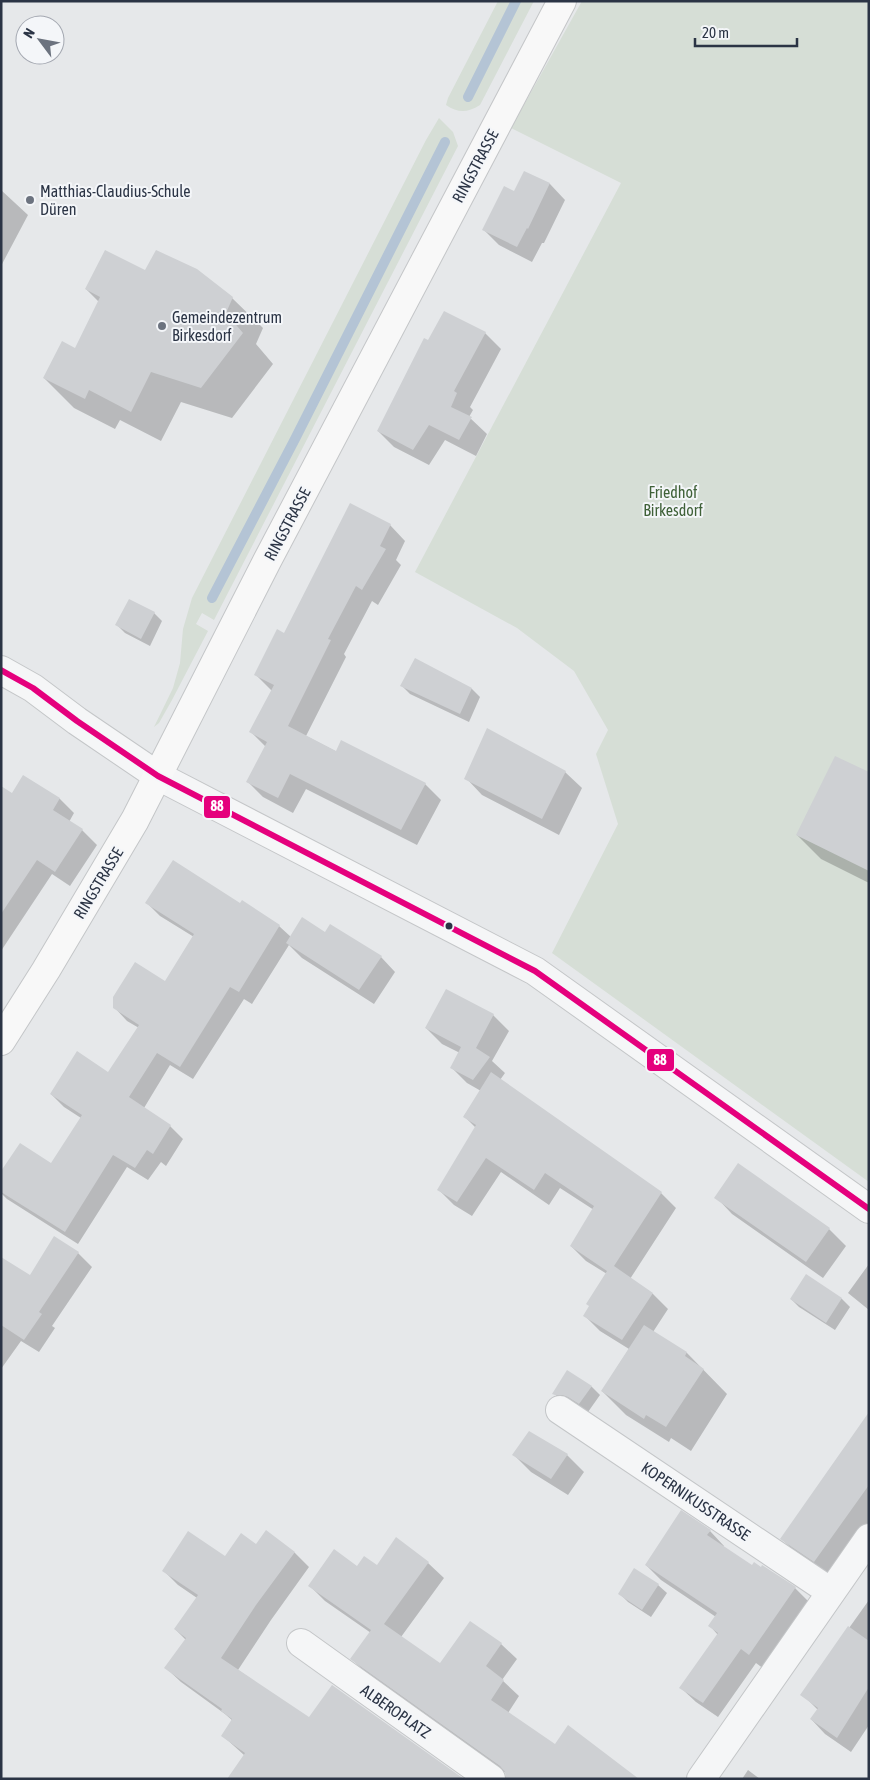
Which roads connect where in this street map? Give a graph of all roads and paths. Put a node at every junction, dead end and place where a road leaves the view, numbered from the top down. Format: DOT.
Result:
graph roads {
  1 [pos="562,1"];
  2 [pos="1,670"];
  3 [pos="158,776"];
  4 [pos="1,1041"];
  5 [pos="869,1209"];
  6 [pos="560,1410"];
  7 [pos="869,1538"];
  8 [pos="831,1592"];
  9 [pos="301,1643"];
  10 [pos="491,1779"];
  11 [pos="701,1779"];
  1 -- 3 [label="main road, RINGSTRASSE"];
  2 -- 3 [label="street"];
  3 -- 4 [label="main road, RINGSTRASSE"];
  3 -- 5 [label="street"];
  6 -- 8 [label="street, KOPERNIKUSSTRASSE"];
  7 -- 8 [label="street"];
  8 -- 11 [label="street"];
  9 -- 10 [label="street, ALBEROPLATZ"];
}
